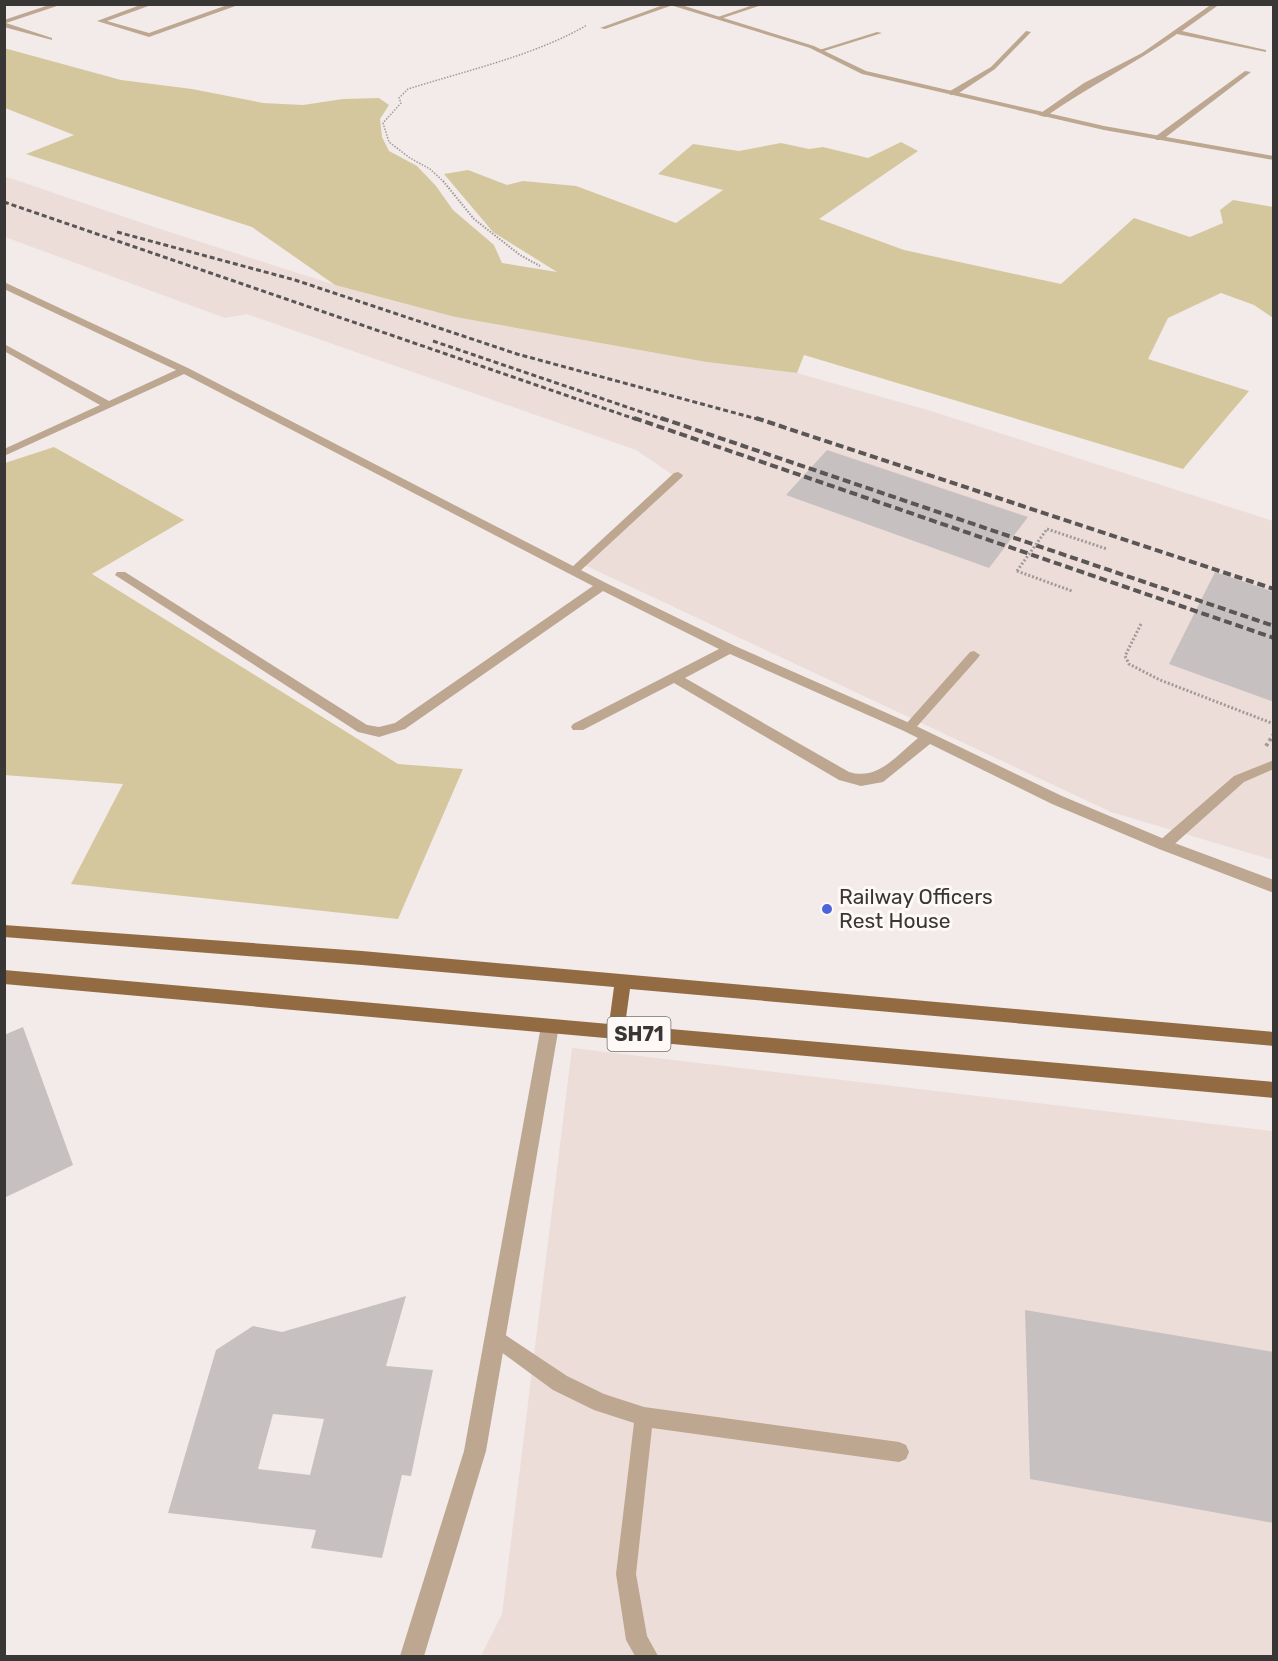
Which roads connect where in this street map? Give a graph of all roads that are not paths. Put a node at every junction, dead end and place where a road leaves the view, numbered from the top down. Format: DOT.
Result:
graph roads {
  1 [pos="60,4"];
  2 [pos="152,4"];
  3 [pos="238,4"];
  4 [pos="670,4"];
  5 [pos="763,4"];
  6 [pos="1217,4"];
  7 [pos="718,18"];
  8 [pos="100,21"];
  9 [pos="4,24"];
  10 [pos="92,24"];
  11 [pos="603,28"];
  12 [pos="1028,32"];
  13 [pos="1177,32"];
  14 [pos="879,33"];
  15 [pos="50,39"];
  16 [pos="819,51"];
  17 [pos="1264,51"];
  18 [pos="1247,72"];
  19 [pos="954,93"];
  20 [pos="1042,115"];
  21 [pos="1159,138"];
  22 [pos="1274,158"];
  23 [pos="4,285"];
  24 [pos="4,347"];
  25 [pos="184,370"];
  26 [pos="109,405"];
  27 [pos="4,453"];
  28 [pos="678,475"];
  29 [pos="574,571"];
  30 [pos="121,575"];
  31 [pos="602,586"];
  32 [pos="730,649"];
  33 [pos="974,655"];
  34 [pos="673,677"];
  35 [pos="578,727"];
  36 [pos="909,729"];
  37 [pos="928,738"];
  38 [pos="1274,764"];
  39 [pos="1164,845"];
  40 [pos="1274,886"];
  41 [pos="4,931"];
  42 [pos="4,977"];
  43 [pos="623,981"];
  44 [pos="550,1026"];
  45 [pos="616,1031"];
  46 [pos="1274,1039"];
  47 [pos="1274,1090"];
  48 [pos="495,1337"];
  49 [pos="644,1417"];
  50 [pos="899,1452"];
  51 [pos="412,1656"];
  52 [pos="647,1656"];
  1 -- 9 [label="street"];
  2 -- 8 [label="street"];
  3 -- 8 [label="street"];
  4 -- 7 [label="street"];
  4 -- 11 [label="lane"];
  5 -- 7 [label="lane"];
  6 -- 13 [label="street"];
  7 -- 16 [label="street"];
  8 -- 10 [label="street"];
  9 -- 15 [label="street"];
  12 -- 19 [label="street"];
  13 -- 17 [label="street"];
  13 -- 20 [label="street"];
  14 -- 16 [label="lane"];
  16 -- 19 [label="street"];
  18 -- 21 [label="street"];
  19 -- 20 [label="street"];
  20 -- 21 [label="street"];
  21 -- 22 [label="street"];
  23 -- 25 [label="street"];
  24 -- 26 [label="street"];
  25 -- 26 [label="street"];
  25 -- 29 [label="street"];
  26 -- 27 [label="street"];
  28 -- 29 [label="lane"];
  29 -- 31 [label="street"];
  30 -- 31 [label="street"];
  31 -- 32 [label="street"];
  32 -- 34 [label="street"];
  32 -- 36 [label="street"];
  33 -- 36 [label="lane"];
  34 -- 35 [label="street"];
  34 -- 37 [label="street"];
  36 -- 37 [label="street"];
  37 -- 39 [label="street"];
  38 -- 39 [label="lane"];
  39 -- 40 [label="street"];
  41 -- 43 [label="main road, SH71"];
  42 -- 44 [label="main road, SH71"];
  43 -- 45 [label="main road"];
  43 -- 46 [label="main road, SH71"];
  44 -- 45 [label="main road, SH71"];
  44 -- 48 [label="street"];
  45 -- 47 [label="main road, SH71"];
  48 -- 49 [label="lane"];
  48 -- 51 [label="street"];
  49 -- 50 [label="lane"];
  49 -- 52 [label="lane"];
}
